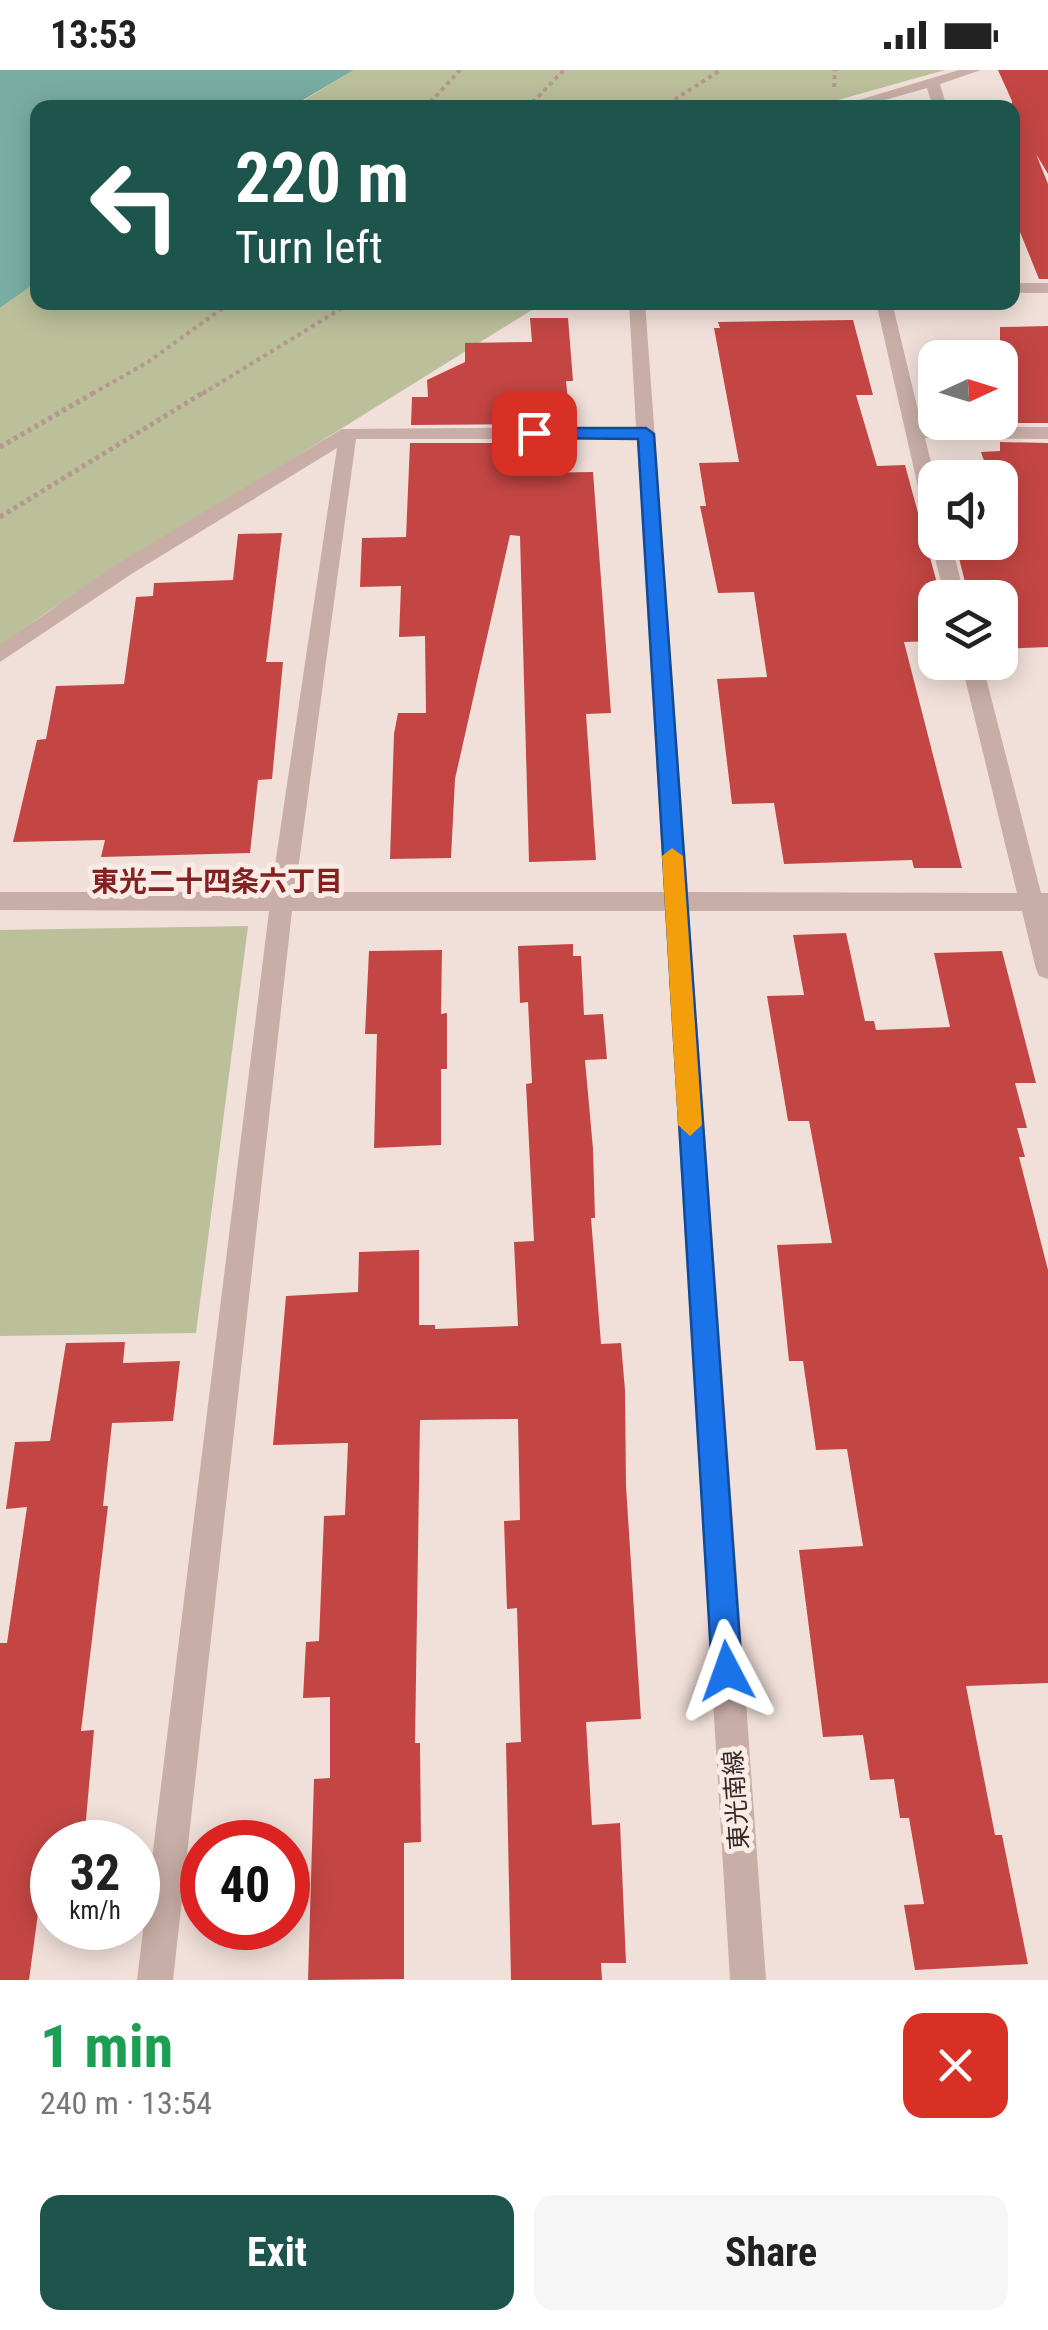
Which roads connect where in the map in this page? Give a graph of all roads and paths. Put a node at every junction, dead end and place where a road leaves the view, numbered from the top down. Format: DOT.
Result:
graph roads {
  1 [pos="460,70"];
  2 [pos="564,70"];
  3 [pos="722,70"];
  4 [pos="974,70"];
  5 [pos="932,82"];
  6 [pos="432,100"];
  7 [pos="535,100"];
  8 [pos="674,100"];
  9 [pos="868,100"];
  10 [pos="938,100"];
  11 [pos="1020,288"];
  12 [pos="1048,288"];
  13 [pos="220,310"];
  14 [pos="339,310"];
  15 [pos="638,310"];
  16 [pos="886,310"];
  17 [pos="913,432"];
  18 [pos="348,433"];
  19 [pos="1048,433"];
  20 [pos="646,434"];
  21 [pos="0,447"];
  22 [pos="920,460"];
  23 [pos="0,518"];
  24 [pos="0,655"];
  25 [pos="977,680"];
  26 [pos="282,898"];
  27 [pos="675,899"];
  28 [pos="0,901"];
  29 [pos="1040,902"];
  30 [pos="1048,970"];
  31 [pos="155,1980"];
  32 [pos="748,1980"];
  1 -- 6 [label="path"];
  2 -- 7 [label="path"];
  3 -- 8 [label="path"];
  4 -- 5 [label="street"];
  5 -- 9 [label="street"];
  5 -- 10 [label="street"];
  11 -- 12 [label="street"];
  13 -- 21 [label="path"];
  14 -- 23 [label="path"];
  15 -- 20 [label="street, 東光南線"];
  16 -- 17 [label="street"];
  17 -- 19 [label="street"];
  17 -- 22 [label="street"];
  18 -- 20 [label="street"];
  18 -- 24 [label="street"];
  18 -- 26 [label="street"];
  20 -- 27 [label="street, 東光南線"];
  25 -- 29 [label="street"];
  26 -- 27 [label="street"];
  26 -- 28 [label="street"];
  26 -- 31 [label="street"];
  27 -- 29 [label="street"];
  27 -- 32 [label="street, 東光南線"];
  29 -- 30 [label="street"];
}
